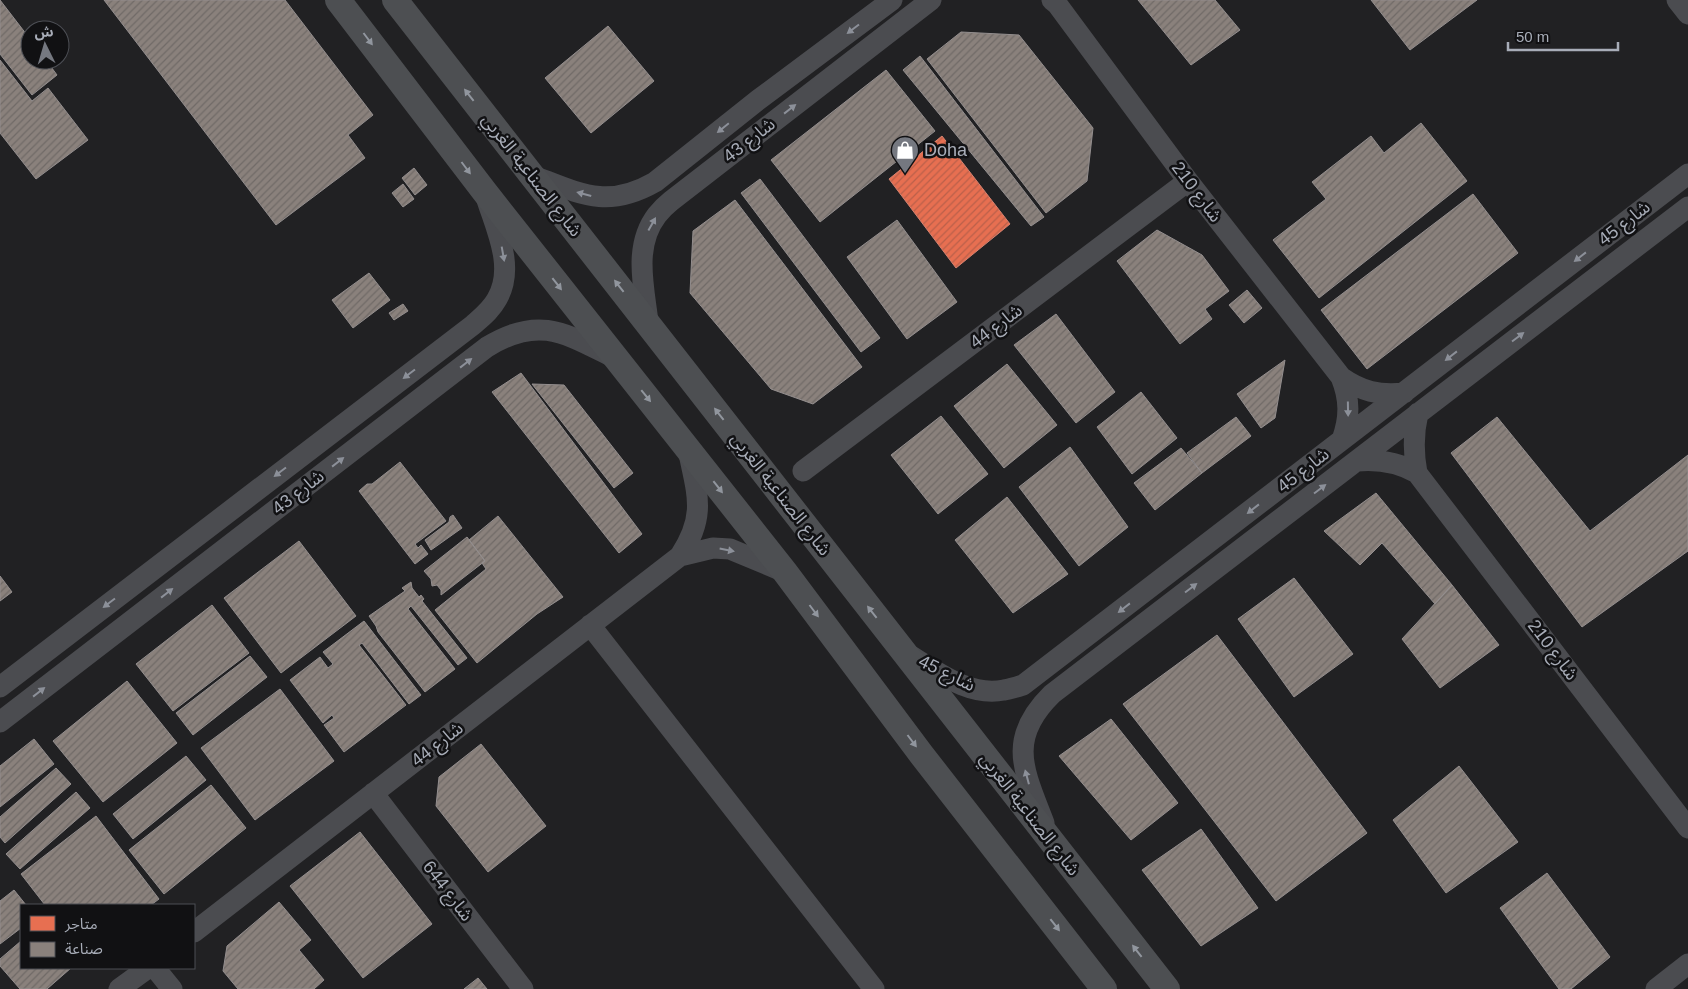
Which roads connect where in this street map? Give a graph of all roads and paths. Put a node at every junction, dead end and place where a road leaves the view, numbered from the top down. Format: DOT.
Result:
graph roads {
  1 [pos="338,0"];
  2 [pos="395,0"];
  3 [pos="892,0"];
  4 [pos="931,0"];
  5 [pos="1677,0"];
  6 [pos="1055,1"];
  7 [pos="1688,14"];
  8 [pos="1688,174"];
  9 [pos="531,175"];
  10 [pos="1188,181"];
  11 [pos="484,190"];
  12 [pos="1688,207"];
  13 [pos="648,322"];
  14 [pos="616,358"];
  15 [pos="1341,377"];
  16 [pos="1404,393"];
  17 [pos="1418,413"];
  18 [pos="1342,440"];
  19 [pos="688,449"];
  20 [pos="1356,461"];
  21 [pos="803,471"];
  22 [pos="1418,473"];
  23 [pos="680,556"];
  24 [pos="785,572"];
  25 [pos="590,625"];
  26 [pos="902,650"];
  27 [pos="0,687"];
  28 [pos="0,722"];
  29 [pos="373,793"];
  30 [pos="1688,828"];
  31 [pos="1050,840"];
  32 [pos="195,931"];
  33 [pos="1688,964"];
  34 [pos="147,969"];
  35 [pos="156,969"];
  36 [pos="118,989"];
  37 [pos="172,989"];
  38 [pos="524,989"];
  39 [pos="874,989"];
  40 [pos="1104,989"];
  41 [pos="1167,989"];
  42 [pos="1656,989"];
  1 -- 11 [label="main road, one-way"];
  9 -- 2 [label="main road, شارع الصناعية الغربي, one-way"];
  3 -- 9 [label="street, شارع 43, one-way"];
  13 -- 4 [label="street, شارع 43, one-way"];
  5 -- 7 [label="street"];
  6 -- 10 [label="street, شارع 210"];
  8 -- 16 [label="street, شارع 45, one-way"];
  13 -- 9 [label="main road, شارع الصناعية الغربي, one-way"];
  10 -- 15 [label="street, شارع 210"];
  10 -- 21 [label="street, شارع 44"];
  11 -- 14 [label="main road, one-way"];
  11 -- 27 [label="street, شارع 43, one-way"];
  17 -- 12 [label="street, شارع 45, one-way"];
  26 -- 13 [label="main road, شارع الصناعية الغربي, one-way"];
  14 -- 19 [label="main road, one-way"];
  28 -- 14 [label="street, شارع 43, one-way"];
  15 -- 16 [label="street, شارع 210"];
  15 -- 18 [label="street, شارع 210, one-way"];
  16 -- 18 [label="street, شارع 45"];
  17 -- 20 [label="street, شارع 45"];
  17 -- 22 [label="street, شارع 210"];
  18 -- 26 [label="street, شارع 45, one-way"];
  19 -- 23 [label="street, شارع 44"];
  19 -- 24 [label="main road, one-way"];
  20 -- 22 [label="street"];
  31 -- 20 [label="street, شارع 45, one-way"];
  22 -- 30 [label="street, شارع 210"];
  23 -- 24 [label="street, شارع 44, one-way"];
  23 -- 25 [label="street, شارع 44"];
  24 -- 40 [label="main road, one-way"];
  25 -- 29 [label="street, شارع 44"];
  25 -- 39 [label="street"];
  26 -- 31 [label="main road, شارع الصناعية الغربي"];
  29 -- 32 [label="street, شارع 44"];
  29 -- 38 [label="street, شارع 644"];
  41 -- 31 [label="main road, شارع الصناعية الغربي, one-way"];
  33 -- 42 [label="street"];
  34 -- 36 [label="street"];
  35 -- 37 [label="street"];
}
